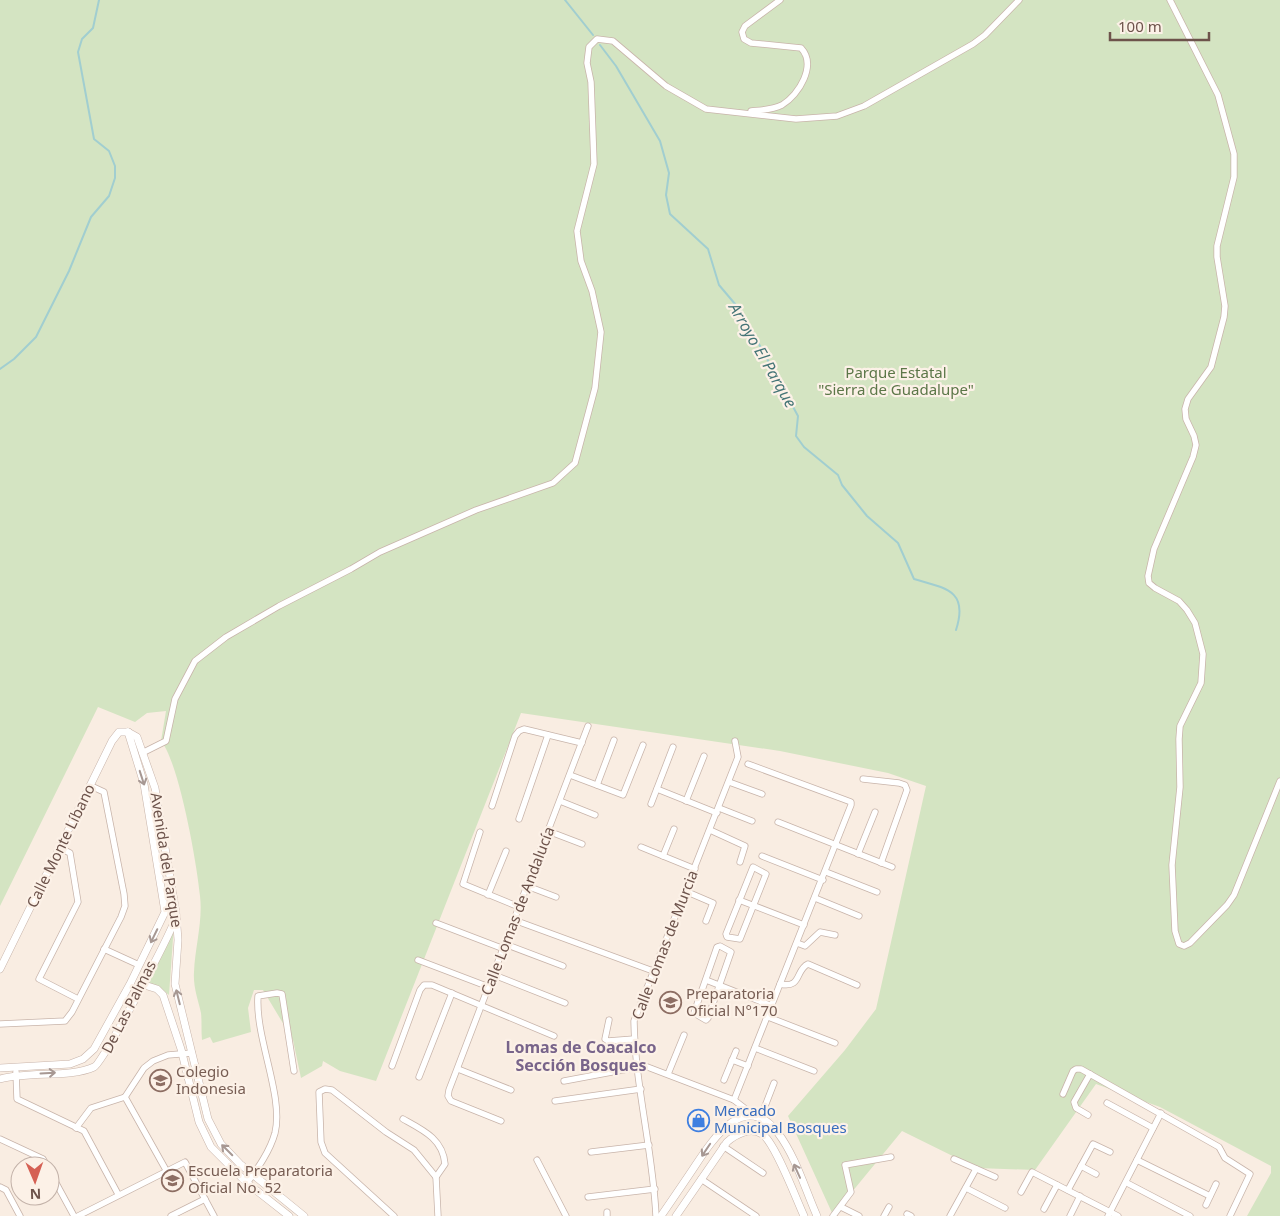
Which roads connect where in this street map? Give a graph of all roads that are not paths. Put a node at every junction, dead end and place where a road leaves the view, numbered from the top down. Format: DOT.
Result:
graph roads {
  1 [pos="780,0"];
  2 [pos="1019,0"];
  3 [pos="1170,0"];
  4 [pos="744,112"];
  5 [pos="588,726"];
  6 [pos="128,732"];
  7 [pos="548,735"];
  8 [pos="614,740"];
  9 [pos="735,741"];
  10 [pos="582,743"];
  11 [pos="643,745"];
  12 [pos="673,747"];
  13 [pos="142,753"];
  14 [pos="704,756"];
  15 [pos="748,764"];
  16 [pos="570,775"];
  17 [pos="863,779"];
  18 [pos="1280,780"];
  19 [pos="729,782"];
  20 [pos="597,785"];
  21 [pos="90,786"];
  22 [pos="657,789"];
  23 [pos="762,794"];
  24 [pos="560,801"];
  25 [pos="686,801"];
  26 [pos="651,804"];
  27 [pos="492,806"];
  28 [pos="718,810"];
  29 [pos="875,812"];
  30 [pos="595,815"];
  31 [pos="519,818"];
  32 [pos="752,821"];
  33 [pos="778,822"];
  34 [pos="674,829"];
  35 [pos="710,830"];
  36 [pos="548,831"];
  37 [pos="480,832"];
  38 [pos="582,844"];
  39 [pos="836,845"];
  40 [pos="641,847"];
  41 [pos="60,848"];
  42 [pos="506,852"];
  43 [pos="858,854"];
  44 [pos="663,856"];
  45 [pos="762,856"];
  46 [pos="740,862"];
  47 [pos="881,863"];
  48 [pos="892,867"];
  49 [pos="695,869"];
  50 [pos="826,872"];
  51 [pos="170,877"];
  52 [pos="161,879"];
  53 [pos="823,880"];
  54 [pos="527,886"];
  55 [pos="685,892"];
  56 [pos="877,892"];
  57 [pos="488,895"];
  58 [pos="556,897"];
  59 [pos="815,898"];
  60 [pos="739,900"];
  61 [pos="753,905"];
  62 [pos="520,907"];
  63 [pos="176,913"];
  64 [pos="859,916"];
  65 [pos="514,920"];
  66 [pos="706,921"];
  67 [pos="436,923"];
  68 [pos="804,925"];
  69 [pos="835,934"];
  70 [pos="797,943"];
  71 [pos="504,946"];
  72 [pos="104,949"];
  73 [pos="418,960"];
  74 [pos="139,965"];
  75 [pos="563,966"];
  76 [pos="0,969"];
  77 [pos="653,971"];
  78 [pos="494,975"];
  79 [pos="706,980"];
  80 [pos="130,984"];
  81 [pos="141,984"];
  82 [pos="780,984"];
  83 [pos="857,985"];
  84 [pos="720,986"];
  85 [pos="489,987"];
  86 [pos="452,993"];
  87 [pos="78,999"];
  88 [pos="565,1003"];
  89 [pos="482,1006"];
  90 [pos="772,1006"];
  91 [pos="114,1014"];
  92 [pos="768,1017"];
  93 [pos="125,1019"];
  94 [pos="609,1020"];
  95 [pos="0,1024"];
  96 [pos="684,1035"];
  97 [pos="554,1036"];
  98 [pos="634,1039"];
  99 [pos="835,1043"];
  100 [pos="755,1048"];
  101 [pos="736,1051"];
  102 [pos="192,1053"];
  103 [pos="182,1054"];
  104 [pos="732,1060"];
  105 [pos="637,1063"];
  106 [pos="16,1066"];
  107 [pos="392,1066"];
  108 [pos="748,1066"];
  109 [pos="0,1068"];
  110 [pos="458,1069"];
  111 [pos="294,1071"];
  112 [pos="814,1071"];
  113 [pos="16,1074"];
  114 [pos="668,1074"];
  115 [pos="1090,1074"];
  116 [pos="419,1077"];
  117 [pos="0,1079"];
  118 [pos="724,1080"];
  119 [pos="564,1081"];
  120 [pos="774,1083"];
  121 [pos="641,1089"];
  122 [pos="511,1090"];
  123 [pos="1063,1094"];
  124 [pos="125,1097"];
  125 [pos="734,1100"];
  126 [pos="555,1101"];
  127 [pos="1108,1104"];
  128 [pos="1161,1113"];
  129 [pos="1088,1115"];
  130 [pos="759,1118"];
  131 [pos="403,1119"];
  132 [pos="501,1121"];
  133 [pos="76,1128"];
  134 [pos="1153,1128"];
  135 [pos="0,1139"];
  136 [pos="649,1145"];
  137 [pos="724,1146"];
  138 [pos="591,1152"];
  139 [pos="1110,1152"];
  140 [pos="37,1156"];
  141 [pos="891,1157"];
  142 [pos="954,1159"];
  143 [pos="537,1160"];
  144 [pos="1137,1160"];
  145 [pos="1081,1166"];
  146 [pos="976,1169"];
  147 [pos="166,1170"];
  148 [pos="763,1173"];
  149 [pos="253,1174"];
  150 [pos="1096,1174"];
  151 [pos="436,1177"];
  152 [pos="995,1177"];
  153 [pos="701,1179"];
  154 [pos="247,1183"];
  155 [pos="1127,1183"];
  156 [pos="1216,1184"];
  157 [pos="1057,1185"];
  158 [pos="0,1187"];
  159 [pos="966,1188"];
  160 [pos="655,1189"];
  161 [pos="60,1190"];
  162 [pos="1068,1190"];
  163 [pos="1021,1192"];
  164 [pos="118,1194"];
  165 [pos="588,1196"];
  166 [pos="1080,1196"];
  167 [pos="1210,1196"];
  168 [pos="205,1199"];
  169 [pos="811,1203"];
  170 [pos="1206,1205"];
  171 [pos="841,1207"];
  172 [pos="889,1207"];
  173 [pos="800,1208"];
  174 [pos="1005,1208"];
  175 [pos="1044,1209"];
  176 [pos="1109,1214"];
  177 [pos="678,1215"];
  178 [pos="20,1216"];
  179 [pos="74,1216"];
  180 [pos="78,1216"];
  181 [pos="171,1216"];
  182 [pos="214,1216"];
  183 [pos="288,1216"];
  184 [pos="304,1216"];
  185 [pos="394,1216"];
  186 [pos="438,1216"];
  187 [pos="566,1216"];
  188 [pos="656,1216"];
  189 [pos="661,1216"];
  190 [pos="756,1216"];
  191 [pos="804,1216"];
  192 [pos="817,1216"];
  193 [pos="833,1216"];
  194 [pos="860,1216"];
  195 [pos="884,1216"];
  196 [pos="950,1216"];
  197 [pos="1070,1216"];
  198 [pos="1118,1216"];
  199 [pos="1190,1216"];
  200 [pos="1230,1216"];
  1 -- 4 [label="street"];
  2 -- 4 [label="street"];
  3 -- 18 [label="street"];
  4 -- 13 [label="street"];
  5 -- 10 [label="street, Calle Lomas de Andalucía"];
  6 -- 13 [label="street, Avenida del Parque"];
  6 -- 21 [label="street, Calle Monte Líbano"];
  6 -- 52 [label="street, Avenida del Parque, one-way"];
  7 -- 10 [label="street"];
  7 -- 27 [label="street"];
  7 -- 31 [label="street"];
  8 -- 20 [label="street"];
  9 -- 19 [label="street, Calle Lomas de Murcia"];
  10 -- 16 [label="street, Calle Lomas de Andalucía"];
  11 -- 20 [label="street"];
  12 -- 22 [label="street"];
  13 -- 51 [label="street, Avenida del Parque"];
  14 -- 25 [label="street"];
  15 -- 39 [label="street"];
  16 -- 20 [label="street"];
  16 -- 24 [label="street, Calle Lomas de Andalucía"];
  17 -- 47 [label="street"];
  19 -- 23 [label="street"];
  19 -- 28 [label="street, Calle Lomas de Murcia"];
  21 -- 41 [label="street, Calle Monte Líbano"];
  21 -- 72 [label="street"];
  22 -- 25 [label="street"];
  22 -- 26 [label="street"];
  24 -- 30 [label="street"];
  24 -- 36 [label="street, Calle Lomas de Andalucía"];
  25 -- 28 [label="street"];
  28 -- 32 [label="street"];
  28 -- 35 [label="street, Calle Lomas de Murcia"];
  29 -- 43 [label="street"];
  33 -- 39 [label="street"];
  34 -- 44 [label="street"];
  35 -- 46 [label="street"];
  35 -- 49 [label="street, Calle Lomas de Murcia"];
  36 -- 38 [label="street"];
  36 -- 54 [label="street, Calle Lomas de Andalucía"];
  37 -- 57 [label="street"];
  39 -- 43 [label="street"];
  39 -- 50 [label="street"];
  40 -- 44 [label="street"];
  41 -- 76 [label="street, Calle Monte Líbano"];
  41 -- 87 [label="street"];
  42 -- 57 [label="street"];
  43 -- 47 [label="street"];
  44 -- 49 [label="street"];
  45 -- 53 [label="street"];
  47 -- 48 [label="street"];
  49 -- 55 [label="street, Calle Lomas de Murcia"];
  50 -- 53 [label="street"];
  50 -- 56 [label="street"];
  51 -- 52 [label="street"];
  51 -- 63 [label="street, Avenida del Parque"];
  52 -- 74 [label="street, Avenida del Parque, one-way"];
  53 -- 59 [label="street"];
  54 -- 58 [label="street"];
  54 -- 62 [label="street, Calle Lomas de Andalucía"];
  55 -- 66 [label="street"];
  55 -- 77 [label="street, Calle Lomas de Murcia"];
  57 -- 62 [label="street"];
  59 -- 64 [label="street"];
  59 -- 68 [label="street"];
  60 -- 61 [label="street"];
  60 -- 61 [label="street"];
  60 -- 61 [label="street"];
  61 -- 68 [label="street"];
  62 -- 65 [label="street, Calle Lomas de Andalucía"];
  63 -- 81 [label="street, De Las Palmas"];
  102 -- 63 [label="street, Avenida del Parque, one-way"];
  65 -- 71 [label="street, Calle Lomas de Andalucía"];
  65 -- 77 [label="street"];
  67 -- 71 [label="street"];
  68 -- 70 [label="street"];
  69 -- 70 [label="street"];
  70 -- 82 [label="street"];
  71 -- 75 [label="street"];
  71 -- 78 [label="street, Calle Lomas de Andalucía"];
  72 -- 74 [label="street"];
  72 -- 87 [label="street"];
  73 -- 85 [label="street"];
  74 -- 80 [label="street, Avenida del Parque"];
  77 -- 98 [label="street, Calle Lomas de Murcia"];
  78 -- 85 [label="street, Calle Lomas de Andalucía"];
  78 -- 88 [label="street"];
  79 -- 84 [label="street"];
  79 -- 84 [label="street"];
  79 -- 84 [label="street"];
  80 -- 91 [label="street, De Las Palmas"];
  81 -- 93 [label="street, De Las Palmas"];
  81 -- 103 [label="street"];
  82 -- 83 [label="street"];
  82 -- 90 [label="street"];
  84 -- 90 [label="street"];
  85 -- 89 [label="street, Calle Lomas de Andalucía"];
  86 -- 89 [label="street"];
  86 -- 107 [label="street"];
  86 -- 116 [label="street"];
  87 -- 95 [label="street"];
  89 -- 97 [label="street"];
  89 -- 110 [label="street, Calle Lomas de Andalucía"];
  90 -- 92 [label="street"];
  91 -- 93 [label="street"];
  91 -- 106 [label="street, De Las Palmas"];
  92 -- 99 [label="street"];
  92 -- 100 [label="street"];
  113 -- 93 [label="street, De Las Palmas, one-way"];
  94 -- 98 [label="street"];
  96 -- 114 [label="street"];
  98 -- 105 [label="street, Calle Lomas de Murcia"];
  100 -- 108 [label="street"];
  100 -- 112 [label="street"];
  101 -- 104 [label="street"];
  102 -- 103 [label="street"];
  149 -- 102 [label="street, Avenida del Parque, one-way"];
  103 -- 124 [label="street"];
  103 -- 154 [label="street"];
  104 -- 108 [label="street"];
  104 -- 118 [label="street"];
  105 -- 114 [label="street"];
  105 -- 119 [label="street"];
  105 -- 121 [label="street, Calle Lomas de Murcia"];
  106 -- 109 [label="street, De Las Palmas"];
  106 -- 113 [label="street"];
  108 -- 125 [label="street"];
  110 -- 122 [label="street"];
  110 -- 132 [label="street, Calle Lomas de Andalucía"];
  111 -- 149 [label="street"];
  113 -- 117 [label="street, De Las Palmas"];
  113 -- 133 [label="street"];
  114 -- 125 [label="street"];
  115 -- 123 [label="street"];
  115 -- 128 [label="street"];
  115 -- 129 [label="street"];
  120 -- 130 [label="street"];
  121 -- 126 [label="street"];
  121 -- 136 [label="street, Calle Lomas de Murcia"];
  124 -- 133 [label="street"];
  124 -- 147 [label="street"];
  125 -- 130 [label="street"];
  127 -- 134 [label="street"];
  128 -- 134 [label="street"];
  128 -- 200 [label="street"];
  169 -- 130 [label="street, one-way"];
  130 -- 189 [label="street, one-way"];
  131 -- 151 [label="street"];
  133 -- 164 [label="street"];
  134 -- 144 [label="street"];
  135 -- 140 [label="street"];
  136 -- 138 [label="street"];
  136 -- 160 [label="street, Calle Lomas de Murcia"];
  137 -- 148 [label="street"];
  137 -- 153 [label="street"];
  137 -- 173 [label="street"];
  139 -- 145 [label="street"];
  141 -- 171 [label="street"];
  142 -- 146 [label="street"];
  143 -- 187 [label="street"];
  144 -- 155 [label="street"];
  144 -- 167 [label="street"];
  145 -- 150 [label="street"];
  145 -- 162 [label="street"];
  146 -- 152 [label="street"];
  146 -- 159 [label="street"];
  147 -- 164 [label="street"];
  147 -- 168 [label="street"];
  149 -- 154 [label="street"];
  149 -- 184 [label="street, Avenida del Parque"];
  151 -- 185 [label="street"];
  151 -- 186 [label="street"];
  153 -- 177 [label="street"];
  153 -- 190 [label="street"];
  154 -- 183 [label="street"];
  155 -- 176 [label="street"];
  155 -- 199 [label="street"];
  156 -- 167 [label="street"];
  157 -- 162 [label="street"];
  157 -- 163 [label="street"];
  157 -- 175 [label="street"];
  158 -- 178 [label="street"];
  159 -- 174 [label="street"];
  159 -- 196 [label="street"];
  160 -- 165 [label="street"];
  160 -- 188 [label="street, Calle Lomas de Murcia"];
  161 -- 179 [label="street"];
  162 -- 166 [label="street"];
  164 -- 180 [label="street"];
  166 -- 176 [label="street"];
  166 -- 197 [label="street"];
  167 -- 170 [label="street"];
  168 -- 181 [label="street"];
  168 -- 182 [label="street"];
  169 -- 173 [label="street"];
  169 -- 192 [label="street"];
  171 -- 193 [label="street"];
  171 -- 194 [label="street"];
  172 -- 195 [label="street"];
  173 -- 191 [label="street"];
  176 -- 198 [label="street"];
}
